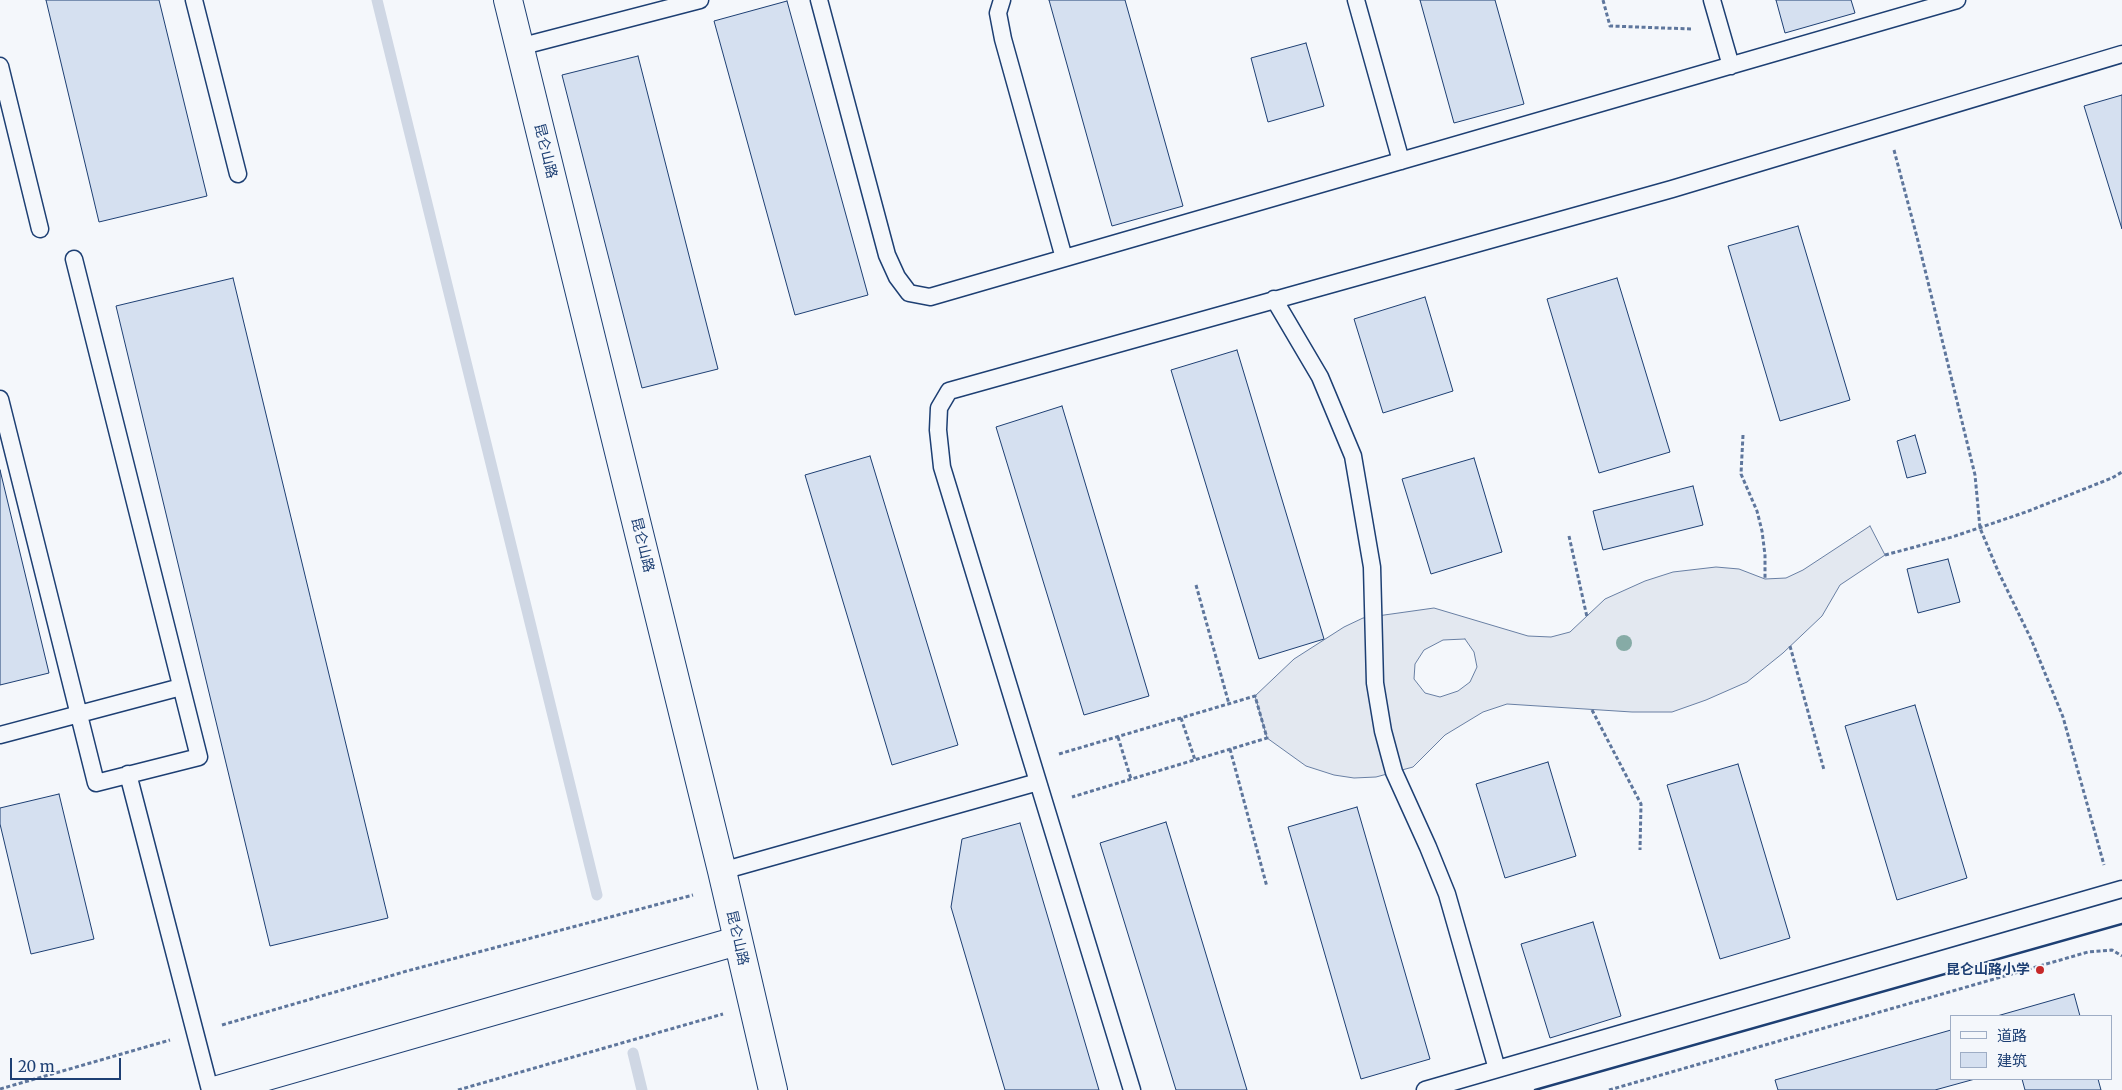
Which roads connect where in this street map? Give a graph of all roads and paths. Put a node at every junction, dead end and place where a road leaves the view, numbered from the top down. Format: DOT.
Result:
graph roads {
  1 [pos="194,0"];
  2 [pos="508,0"];
  3 [pos="700,0"];
  4 [pos="819,0"];
  5 [pos="1002,0"];
  6 [pos="1356,0"];
  7 [pos="1603,0"];
  8 [pos="1712,0"];
  9 [pos="1957,0"];
  10 [pos="1696,29"];
  11 [pos="519,47"];
  12 [pos="2122,54"];
  13 [pos="0,66"];
  14 [pos="1730,66"];
  15 [pos="1888,124"];
  16 [pos="1401,161"];
  17 [pos="238,174"];
  18 [pos="40,229"];
  19 [pos="1064,258"];
  20 [pos="74,259"];
  21 [pos="1274,299"];
  22 [pos="0,399"];
  23 [pos="1743,435"];
  24 [pos="2122,472"];
  25 [pos="1980,528"];
  26 [pos="1569,536"];
  27 [pos="1885,555"];
  28 [pos="1765,579"];
  29 [pos="1196,585"];
  30 [pos="1586,617"];
  31 [pos="1790,646"];
  32 [pos="181,687"];
  33 [pos="1229,704"];
  34 [pos="1592,710"];
  35 [pos="78,714"];
  36 [pos="1181,718"];
  37 [pos="0,735"];
  38 [pos="1118,737"];
  39 [pos="1230,749"];
  40 [pos="1195,760"];
  41 [pos="1032,762"];
  42 [pos="1824,770"];
  43 [pos="128,774"];
  44 [pos="1131,779"];
  45 [pos="1038,782"];
  46 [pos="1045,805"];
  47 [pos="1640,850"];
  48 [pos="723,878"];
  49 [pos="1267,888"];
  50 [pos="2116,891"];
  51 [pos="737,941"];
  52 [pos="2122,956"];
  53 [pos="752,1006"];
  54 [pos="195,1033"];
  55 [pos="1497,1069"];
  56 [pos="0,1089"];
  57 [pos="210,1090"];
  58 [pos="218,1090"];
  59 [pos="458,1090"];
  60 [pos="773,1090"];
  61 [pos="1132,1090"];
  62 [pos="1425,1090"];
  63 [pos="1609,1090"];
  1 -- 17 [label="lane"];
  2 -- 11 [label="street, 昆仑山路"];
  3 -- 11 [label="lane"];
  4 -- 19 [label="lane"];
  5 -- 19 [label="lane"];
  6 -- 16 [label="lane"];
  7 -- 10 [label="path"];
  8 -- 14 [label="lane"];
  9 -- 14 [label="lane"];
  11 -- 48 [label="street, 昆仑山路"];
  12 -- 15 [label="lane"];
  13 -- 18 [label="lane"];
  14 -- 16 [label="lane"];
  15 -- 21 [label="lane"];
  15 -- 25 [label="path"];
  16 -- 19 [label="lane"];
  20 -- 32 [label="lane"];
  21 -- 41 [label="lane"];
  21 -- 55 [label="lane"];
  22 -- 35 [label="lane"];
  23 -- 28 [label="path"];
  24 -- 25 [label="path"];
  25 -- 27 [label="path"];
  25 -- 50 [label="path"];
  26 -- 30 [label="path"];
  29 -- 33 [label="path"];
  31 -- 42 [label="path"];
  32 -- 35 [label="lane"];
  32 -- 43 [label="lane"];
  33 -- 36 [label="path"];
  33 -- 39 [label="path"];
  34 -- 47 [label="path"];
  35 -- 37 [label="lane"];
  35 -- 43 [label="lane"];
  36 -- 38 [label="path"];
  36 -- 40 [label="path"];
  38 -- 41 [label="path"];
  38 -- 44 [label="path"];
  39 -- 40 [label="path"];
  39 -- 49 [label="path"];
  40 -- 44 [label="path"];
  41 -- 45 [label="lane"];
  43 -- 54 [label="lane"];
  44 -- 46 [label="path"];
  45 -- 46 [label="lane"];
  45 -- 48 [label="lane"];
  46 -- 61 [label="lane"];
  48 -- 51 [label="street, 昆仑山路"];
  48 -- 54 [label="path"];
  50 -- 55 [label="lane"];
  51 -- 53 [label="street, 昆仑山路"];
  51 -- 58 [label="street"];
  52 -- 63 [label="path"];
  53 -- 59 [label="path"];
  53 -- 60 [label="street, 昆仑山路"];
  54 -- 56 [label="path"];
  54 -- 57 [label="lane"];
  55 -- 62 [label="lane"];
}
